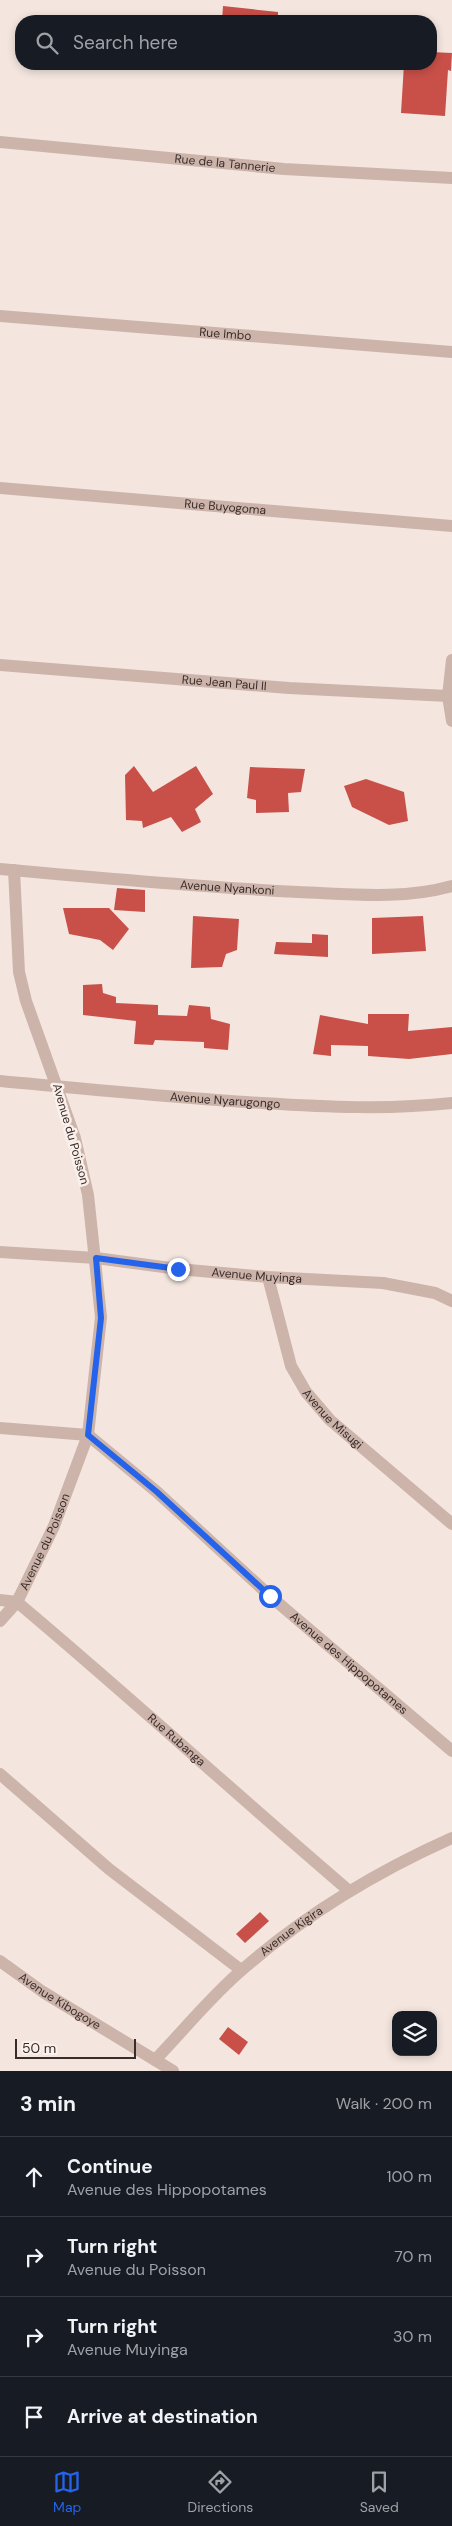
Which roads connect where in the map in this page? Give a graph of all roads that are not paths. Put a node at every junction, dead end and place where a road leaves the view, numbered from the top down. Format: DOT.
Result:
graph roads {
  1 [pos="0,142"];
  2 [pos="452,178"];
  3 [pos="0,316"];
  4 [pos="452,352"];
  5 [pos="0,488"];
  6 [pos="452,526"];
  7 [pos="452,660"];
  8 [pos="0,665"];
  9 [pos="448,696"];
  10 [pos="452,721"];
  11 [pos="0,869"];
  12 [pos="14,870"];
  13 [pos="452,886"];
  14 [pos="0,1081"];
  15 [pos="58,1086"];
  16 [pos="452,1103"];
  17 [pos="0,1252"];
  18 [pos="96,1258"];
  19 [pos="268,1276"];
  20 [pos="452,1301"];
  21 [pos="0,1428"];
  22 [pos="88,1435"];
  23 [pos="452,1524"];
  24 [pos="0,1600"];
  25 [pos="17,1602"];
  26 [pos="0,1621"];
  27 [pos="452,1751"];
  28 [pos="0,1774"];
  29 [pos="452,1838"];
  30 [pos="348,1890"];
  31 [pos="0,1961"];
  32 [pos="241,1970"];
  33 [pos="155,2060"];
  34 [pos="173,2071"];
  1 -- 2 [label="street, Rue de la Tannerie"];
  3 -- 4 [label="street, Rue Imbo"];
  5 -- 6 [label="street, Rue Buyogoma"];
  7 -- 9 [label="street"];
  8 -- 9 [label="street, Rue Jean Paul II"];
  9 -- 10 [label="street"];
  11 -- 12 [label="street, Avenue Nyankoni"];
  12 -- 13 [label="street, Avenue Nyankoni"];
  12 -- 15 [label="street, Avenue du Poisson"];
  14 -- 15 [label="street, Avenue Nyarugongo"];
  15 -- 16 [label="street, Avenue Nyarugongo"];
  15 -- 18 [label="street, Avenue du Poisson"];
  17 -- 18 [label="street, Avenue Muyinga"];
  18 -- 19 [label="street, Avenue Muyinga"];
  18 -- 22 [label="street, Avenue du Poisson"];
  19 -- 20 [label="street, Avenue Muyinga"];
  19 -- 23 [label="street, Avenue Misugi"];
  21 -- 22 [label="street"];
  22 -- 25 [label="street, Avenue du Poisson"];
  22 -- 27 [label="street, Avenue des Hippopotames"];
  24 -- 25 [label="street"];
  25 -- 26 [label="street, Avenue du Poisson"];
  25 -- 30 [label="street, Rue Rubanga"];
  28 -- 32 [label="street"];
  29 -- 30 [label="street, Avenue Kigira"];
  30 -- 32 [label="street, Avenue Kigira"];
  31 -- 33 [label="street, Avenue Kibogoye"];
  32 -- 33 [label="street, Avenue Kigira"];
  33 -- 34 [label="street, Avenue Kibogoye"];
}
